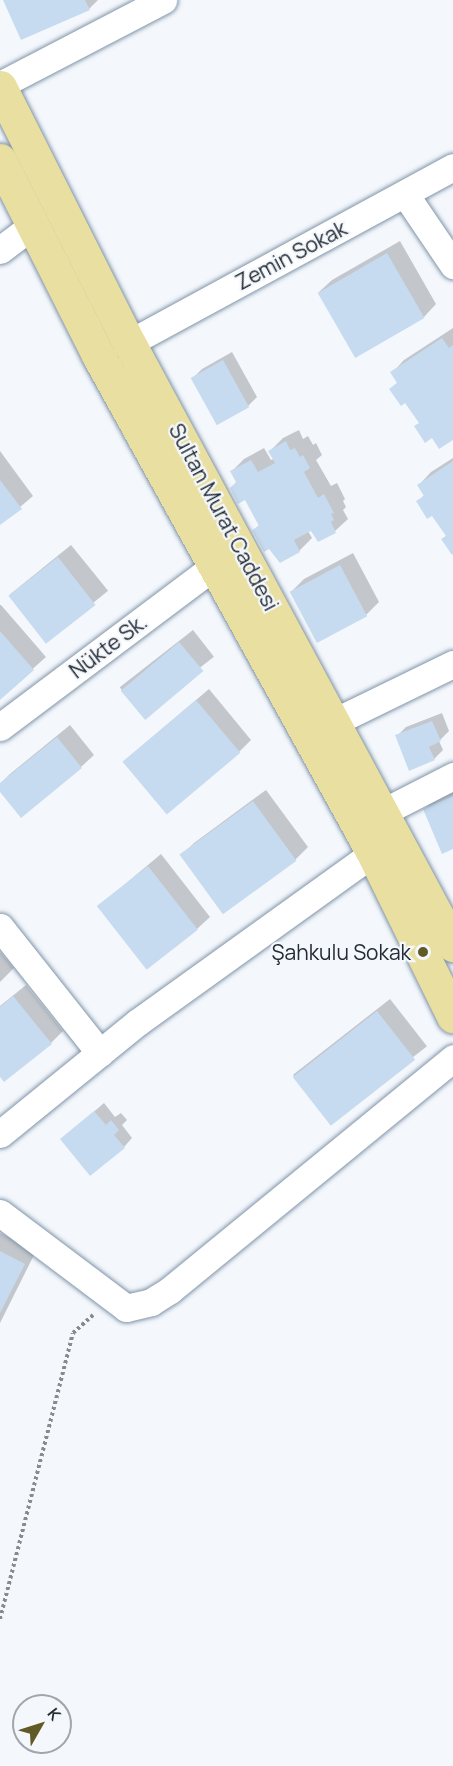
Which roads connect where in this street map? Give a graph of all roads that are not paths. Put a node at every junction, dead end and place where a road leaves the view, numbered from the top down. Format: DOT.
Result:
graph roads {
  1 [pos="163,0"];
  2 [pos="0,86"];
  3 [pos="0,160"];
  4 [pos="453,167"];
  5 [pos="405,194"];
  6 [pos="33,225"];
  7 [pos="0,250"];
  8 [pos="453,264"];
  9 [pos="129,343"];
  10 [pos="216,565"];
  11 [pos="453,664"];
  12 [pos="334,722"];
  13 [pos="0,727"];
  14 [pos="453,776"];
  15 [pos="383,812"];
  16 [pos="373,853"];
  17 [pos="0,927"];
  18 [pos="453,943"];
  19 [pos="453,1016"];
  20 [pos="100,1053"];
  21 [pos="453,1058"];
  22 [pos="0,1134"];
  23 [pos="0,1213"];
  1 -- 2 [label="street"];
  2 -- 9 [label="main road, Sultan Murat Caddesi"];
  3 -- 6 [label="main road, Sultan Murat Caddesi"];
  4 -- 5 [label="street, Zemin Sokak"];
  5 -- 8 [label="street"];
  5 -- 9 [label="street, Zemin Sokak"];
  6 -- 7 [label="street"];
  6 -- 10 [label="main road, Sultan Murat Caddesi"];
  9 -- 12 [label="main road, Sultan Murat Caddesi"];
  10 -- 13 [label="street, Nükte Sk."];
  10 -- 16 [label="main road, Sultan Murat Caddesi"];
  11 -- 12 [label="street"];
  12 -- 15 [label="main road, Sultan Murat Caddesi"];
  14 -- 15 [label="street"];
  15 -- 18 [label="main road, Sultan Murat Caddesi"];
  16 -- 19 [label="main road, Sultan Murat Caddesi"];
  16 -- 20 [label="street"];
  17 -- 20 [label="street"];
  20 -- 22 [label="street"];
  21 -- 23 [label="street"];
}
